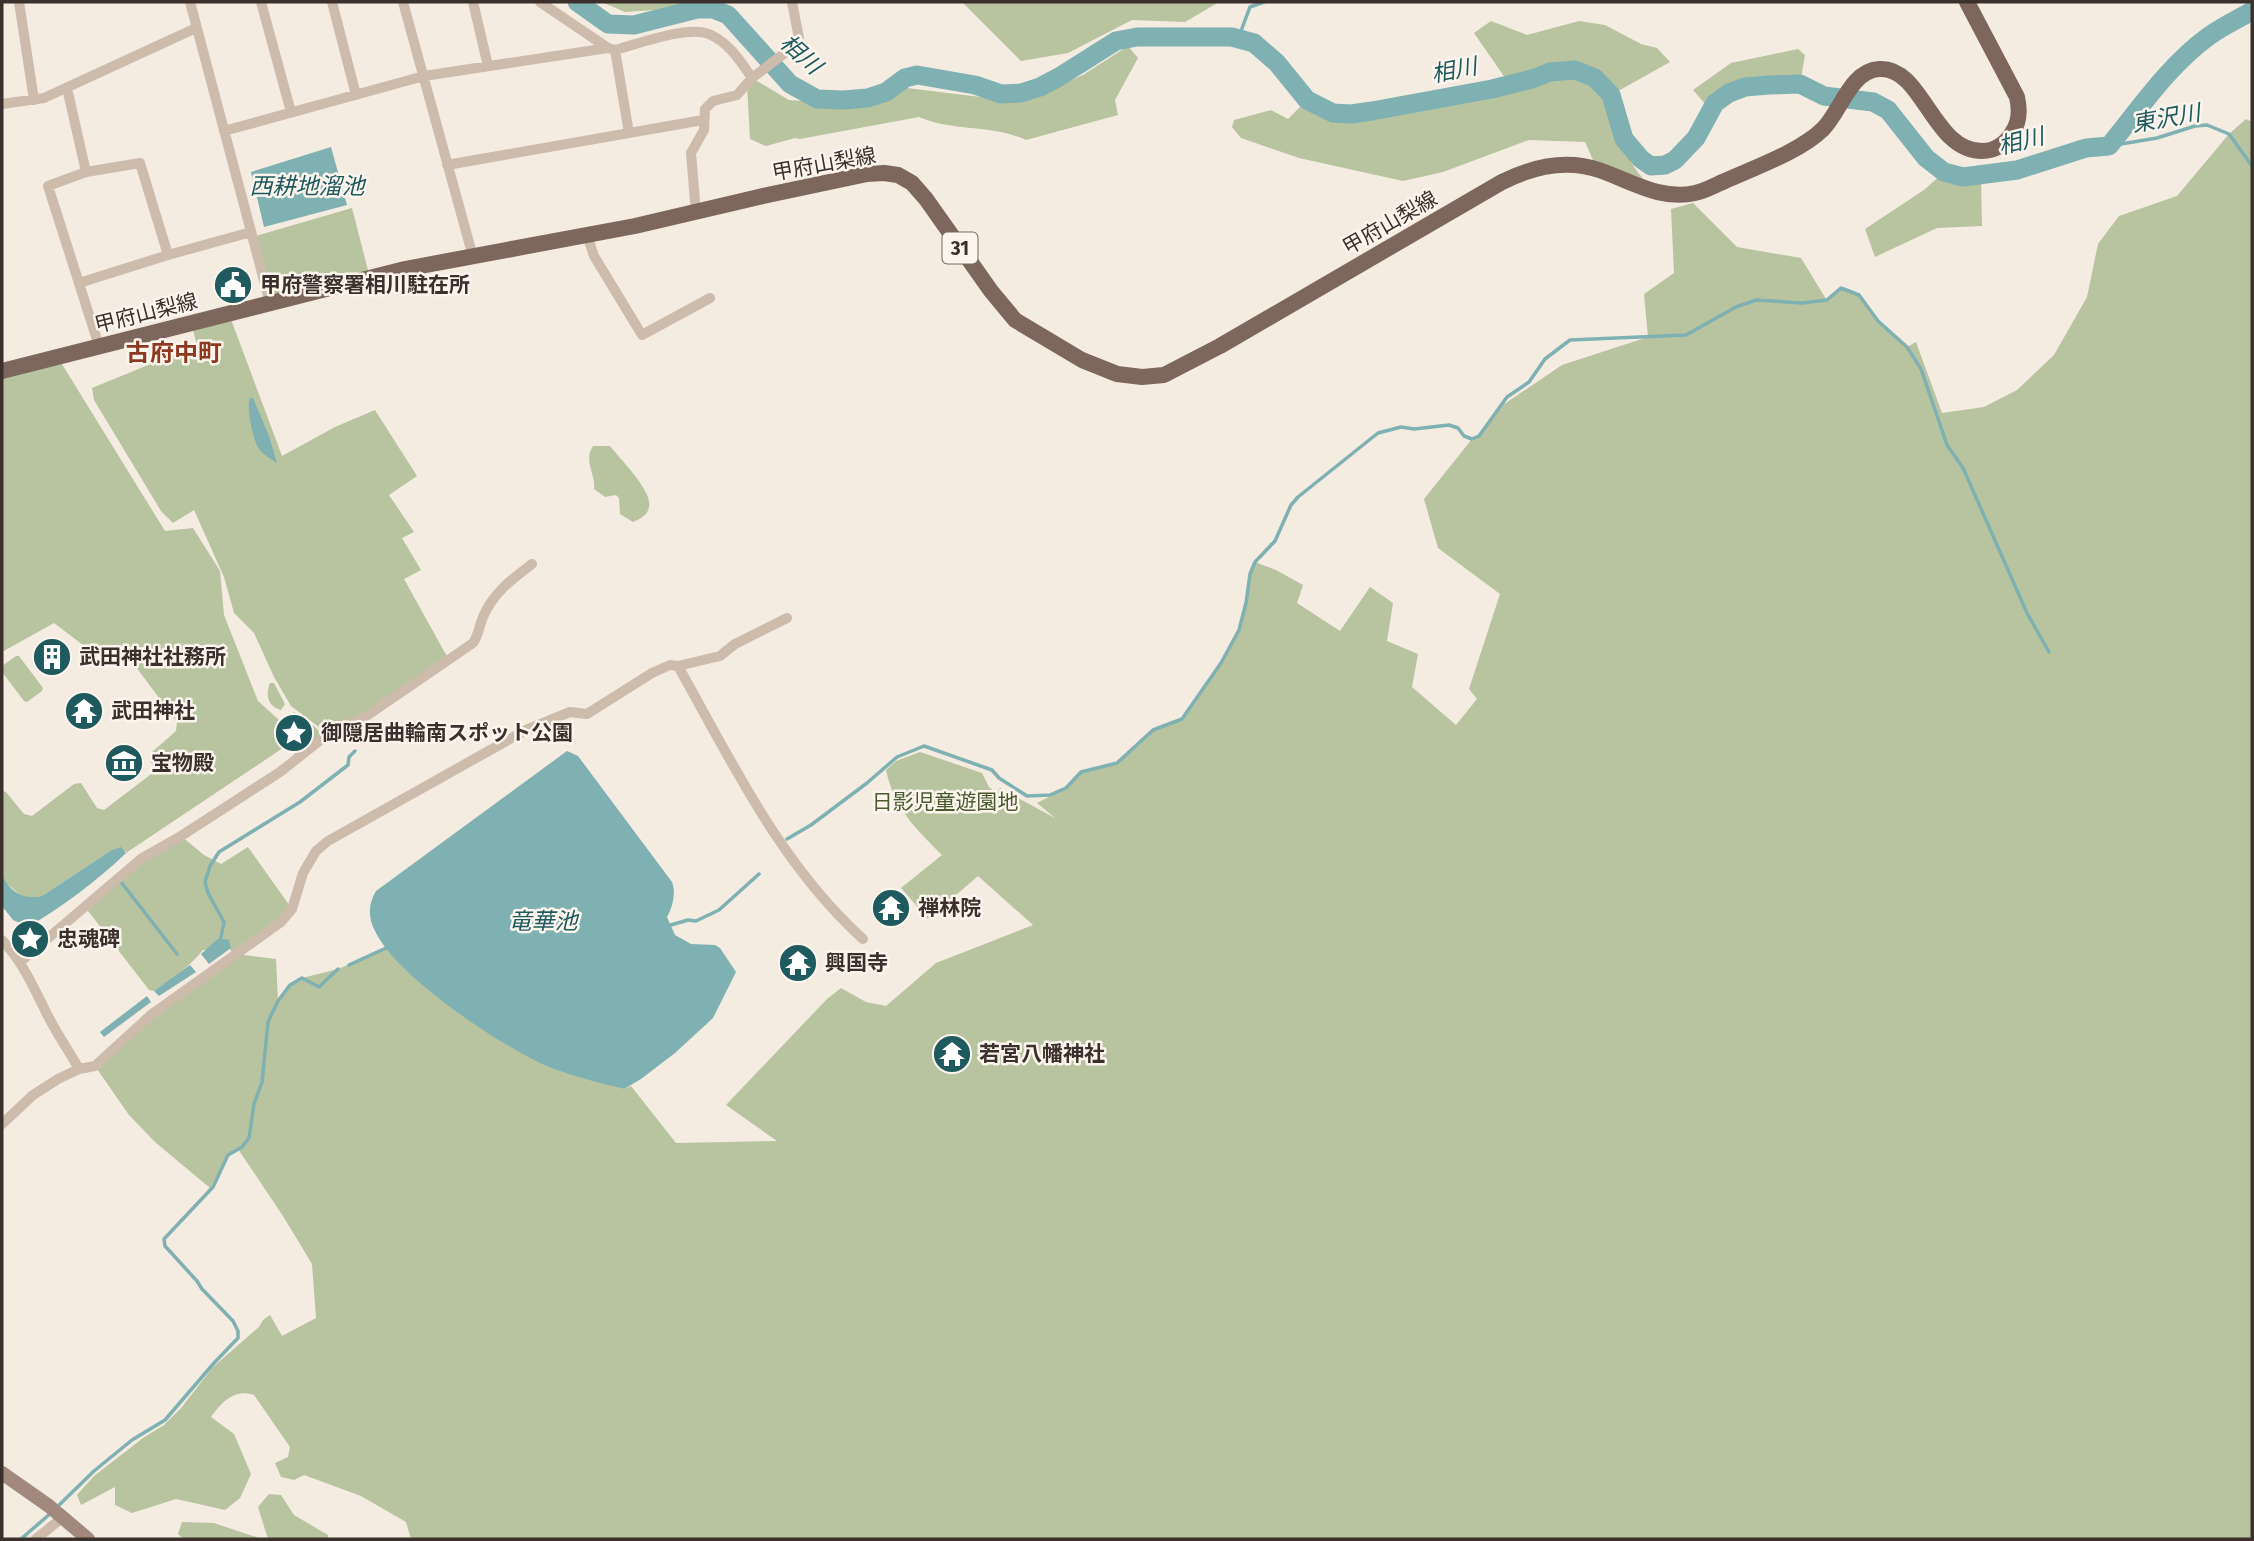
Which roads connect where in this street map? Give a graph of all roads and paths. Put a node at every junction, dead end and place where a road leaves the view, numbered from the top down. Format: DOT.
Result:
graph roads {
  1 [pos="19,2"];
  2 [pos="190,2"];
  3 [pos="261,2"];
  4 [pos="332,2"];
  5 [pos="403,2"];
  6 [pos="473,2"];
  7 [pos="540,2"];
  8 [pos="792,2"];
  9 [pos="1967,2"];
  10 [pos="196,28"];
  11 [pos="611,49"];
  12 [pos="488,66"];
  13 [pos="425,76"];
  14 [pos="752,78"];
  15 [pos="67,88"];
  16 [pos="356,94"];
  17 [pos="34,100"];
  18 [pos="2,104"];
  19 [pos="291,112"];
  20 [pos="703,120"];
  21 [pos="224,131"];
  22 [pos="629,133"];
  23 [pos="447,164"];
  24 [pos="86,172"];
  25 [pos="696,213"];
  26 [pos="251,232"];
  27 [pos="587,235"];
  28 [pos="168,254"];
  29 [pos="473,257"];
  30 [pos="79,283"];
  31 [pos="710,298"];
  32 [pos="270,303"];
  33 [pos="99,346"];
  34 [pos="2,371"];
  35 [pos="532,565"];
  36 [pos="788,618"];
  37 [pos="678,666"];
  38 [pos="863,939"];
  39 [pos="2,940"];
  40 [pos="20,962"];
  41 [pos="79,1069"];
  42 [pos="2,1124"];
  43 [pos="2,1473"];
  44 [pos="57,1513"];
  45 [pos="36,1539"];
  46 [pos="88,1539"];
  1 -- 17 [label="street"];
  2 -- 10 [label="street"];
  3 -- 19 [label="street"];
  4 -- 16 [label="street"];
  5 -- 13 [label="street"];
  6 -- 12 [label="street"];
  7 -- 11 [label="street"];
  8 -- 14 [label="street"];
  9 -- 25 [label="main road, 甲府山梨線 / 31"];
  10 -- 15 [label="street"];
  10 -- 21 [label="street"];
  11 -- 12 [label="street"];
  11 -- 14 [label="street"];
  11 -- 22 [label="street"];
  12 -- 13 [label="street"];
  13 -- 16 [label="street"];
  13 -- 23 [label="street"];
  14 -- 20 [label="street"];
  15 -- 17 [label="street"];
  15 -- 24 [label="street"];
  16 -- 19 [label="street"];
  17 -- 18 [label="street"];
  19 -- 21 [label="street"];
  20 -- 22 [label="street"];
  20 -- 25 [label="street"];
  21 -- 26 [label="street"];
  22 -- 23 [label="street"];
  23 -- 29 [label="street"];
  24 -- 28 [label="street"];
  24 -- 30 [label="street"];
  25 -- 27 [label="main road, 甲府山梨線 / 31"];
  26 -- 28 [label="street"];
  26 -- 32 [label="street"];
  27 -- 29 [label="main road, 甲府山梨線 / 31"];
  27 -- 31 [label="street"];
  28 -- 30 [label="street"];
  29 -- 32 [label="main road, 甲府山梨線 / 31"];
  30 -- 33 [label="street"];
  32 -- 33 [label="main road, 甲府山梨線 / 31"];
  33 -- 34 [label="main road, 甲府山梨線 / 31"];
  35 -- 40 [label="street"];
  36 -- 37 [label="street"];
  37 -- 38 [label="street"];
  37 -- 41 [label="street"];
  39 -- 40 [label="street"];
  40 -- 41 [label="street"];
  41 -- 42 [label="street"];
  43 -- 44 [label="main road"];
  44 -- 45 [label="street"];
  44 -- 46 [label="main road"];
}
